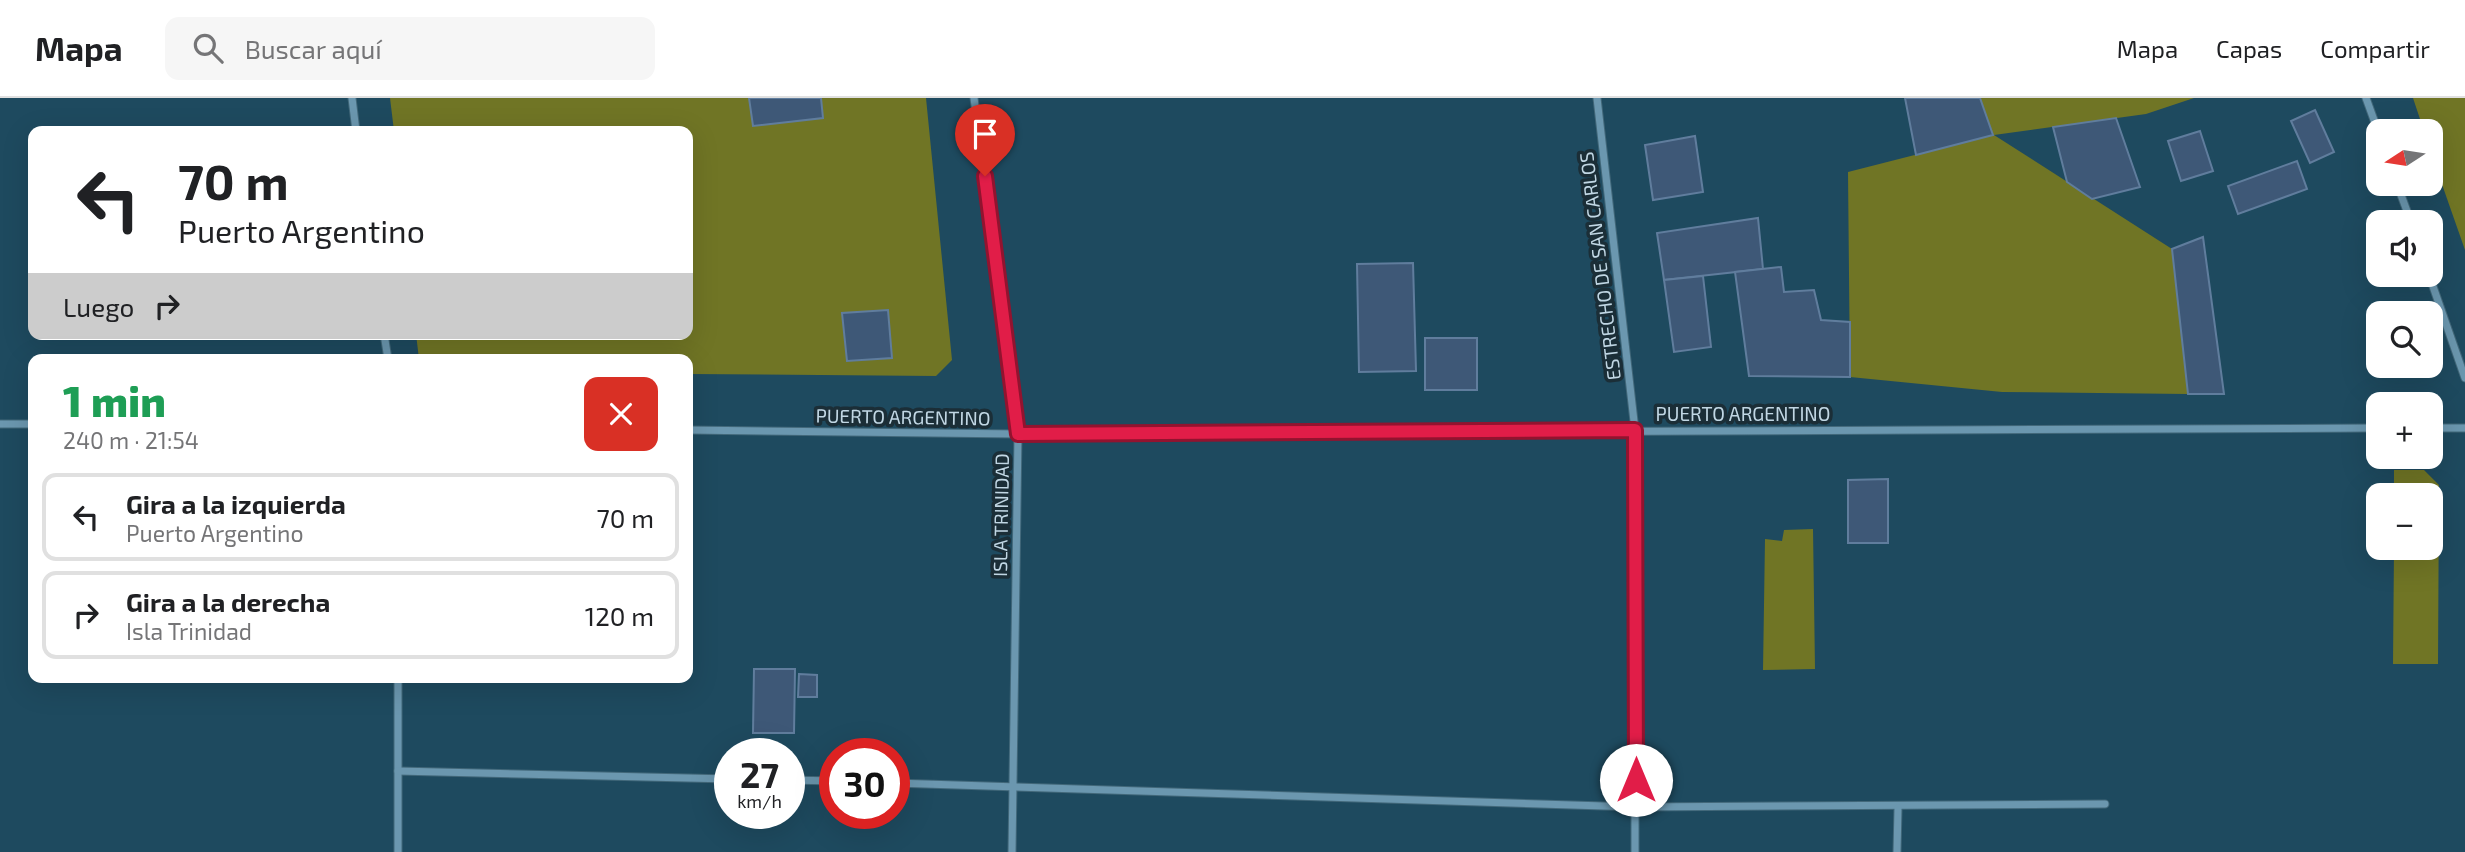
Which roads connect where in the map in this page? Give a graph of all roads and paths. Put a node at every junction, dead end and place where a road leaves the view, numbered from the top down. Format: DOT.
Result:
graph roads {
  1 [pos="352,98"];
  2 [pos="974,98"];
  3 [pos="1597,98"];
  4 [pos="2367,98"];
  5 [pos="2374,119"];
  6 [pos="355,126"];
  7 [pos="2433,287"];
  8 [pos="2465,378"];
  9 [pos="0,424"];
  10 [pos="28,424"];
  11 [pos="2366,428"];
  12 [pos="2443,428"];
  13 [pos="2465,428"];
  14 [pos="693,430"];
  15 [pos="1635,430"];
  16 [pos="1018,434"];
  17 [pos="398,683"];
  18 [pos="398,771"];
  19 [pos="714,779"];
  20 [pos="910,783"];
  21 [pos="1013,785"];
  22 [pos="2105,804"];
  23 [pos="1636,807"];
  24 [pos="1898,808"];
  25 [pos="398,852"];
  26 [pos="1012,852"];
  27 [pos="1635,852"];
  28 [pos="1897,852"];
  1 -- 6 [label="street"];
  2 -- 16 [label="street, ISLA TRINIDAD"];
  3 -- 15 [label="street, ESTRECHO DE SAN CARLOS"];
  4 -- 5 [label="street"];
  7 -- 8 [label="street"];
  9 -- 10 [label="street"];
  11 -- 15 [label="street, PUERTO ARGENTINO"];
  12 -- 13 [label="street"];
  14 -- 16 [label="street, PUERTO ARGENTINO"];
  15 -- 16 [label="street, PUERTO ARGENTINO"];
  15 -- 23 [label="street, ESTRECHO DE SAN CARLOS"];
  16 -- 21 [label="street, ISLA TRINIDAD"];
  17 -- 18 [label="street"];
  18 -- 19 [label="street"];
  18 -- 25 [label="street"];
  20 -- 21 [label="street"];
  21 -- 23 [label="street"];
  21 -- 26 [label="street, ISLA TRINIDAD"];
  22 -- 24 [label="street"];
  23 -- 24 [label="street"];
  23 -- 27 [label="street, ESTRECHO DE SAN CARLOS"];
  24 -- 28 [label="street"];
}
